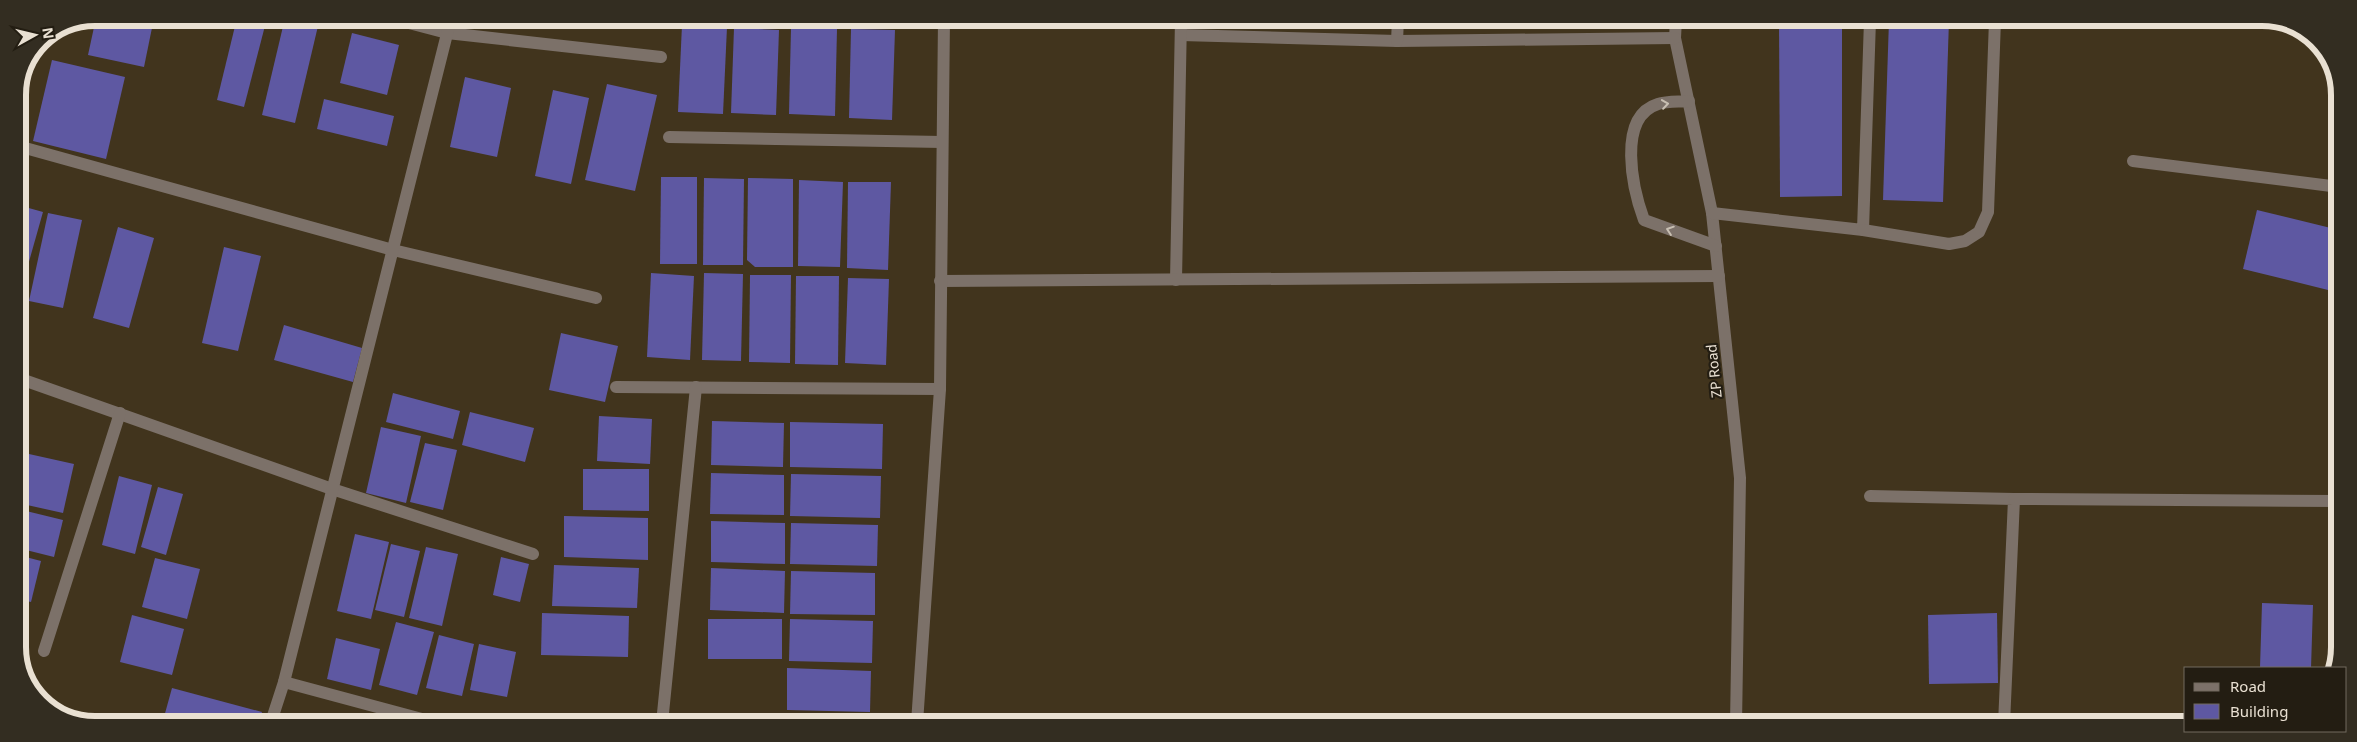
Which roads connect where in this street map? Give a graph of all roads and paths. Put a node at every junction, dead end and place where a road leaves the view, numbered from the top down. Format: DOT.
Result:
graph roads {
  1 [pos="420,26"];
  2 [pos="449,26"];
  3 [pos="944,26"];
  4 [pos="1181,26"];
  5 [pos="1398,26"];
  6 [pos="1676,26"];
  7 [pos="1870,26"];
  8 [pos="1995,26"];
  9 [pos="447,33"];
  10 [pos="1181,35"];
  11 [pos="1675,38"];
  12 [pos="1397,41"];
  13 [pos="661,56"];
  14 [pos="1689,101"];
  15 [pos="669,137"];
  16 [pos="942,142"];
  17 [pos="26,148"];
  18 [pos="2133,161"];
  19 [pos="2331,186"];
  20 [pos="1712,213"];
  21 [pos="1863,230"];
  22 [pos="1716,246"];
  23 [pos="394,250"];
  24 [pos="1719,276"];
  25 [pos="1176,280"];
  26 [pos="940,281"];
  27 [pos="596,298"];
  28 [pos="26,381"];
  29 [pos="616,387"];
  30 [pos="696,387"];
  31 [pos="940,388"];
  32 [pos="120,413"];
  33 [pos="332,489"];
  34 [pos="1870,496"];
  35 [pos="2014,499"];
  36 [pos="2331,501"];
  37 [pos="533,554"];
  38 [pos="44,651"];
  39 [pos="284,682"];
  40 [pos="273,716"];
  41 [pos="411,716"];
  42 [pos="663,716"];
  43 [pos="917,716"];
  44 [pos="1736,716"];
  45 [pos="2004,716"];
  1 -- 9 [label="street"];
  2 -- 9 [label="street"];
  3 -- 16 [label="street"];
  4 -- 10 [label="street"];
  5 -- 12 [label="street"];
  6 -- 11 [label="street, ZP Road"];
  7 -- 21 [label="street"];
  8 -- 21 [label="street"];
  9 -- 13 [label="street"];
  9 -- 23 [label="street"];
  10 -- 12 [label="street"];
  10 -- 25 [label="street"];
  11 -- 12 [label="street"];
  11 -- 14 [label="street, ZP Road"];
  14 -- 20 [label="street, ZP Road"];
  22 -- 14 [label="street, one-way"];
  15 -- 16 [label="street"];
  16 -- 26 [label="street"];
  17 -- 23 [label="street"];
  18 -- 19 [label="street"];
  20 -- 21 [label="street"];
  20 -- 22 [label="street, ZP Road"];
  22 -- 24 [label="street, ZP Road"];
  23 -- 27 [label="street"];
  23 -- 33 [label="street"];
  24 -- 25 [label="street"];
  24 -- 44 [label="street, ZP Road"];
  25 -- 26 [label="street"];
  26 -- 31 [label="street"];
  28 -- 32 [label="street"];
  29 -- 30 [label="street"];
  30 -- 31 [label="street"];
  30 -- 42 [label="street"];
  31 -- 43 [label="street"];
  32 -- 33 [label="street"];
  32 -- 38 [label="street"];
  33 -- 37 [label="street"];
  33 -- 39 [label="street"];
  34 -- 35 [label="street"];
  35 -- 36 [label="street"];
  35 -- 45 [label="street"];
  39 -- 40 [label="street"];
  39 -- 41 [label="street"];
}
